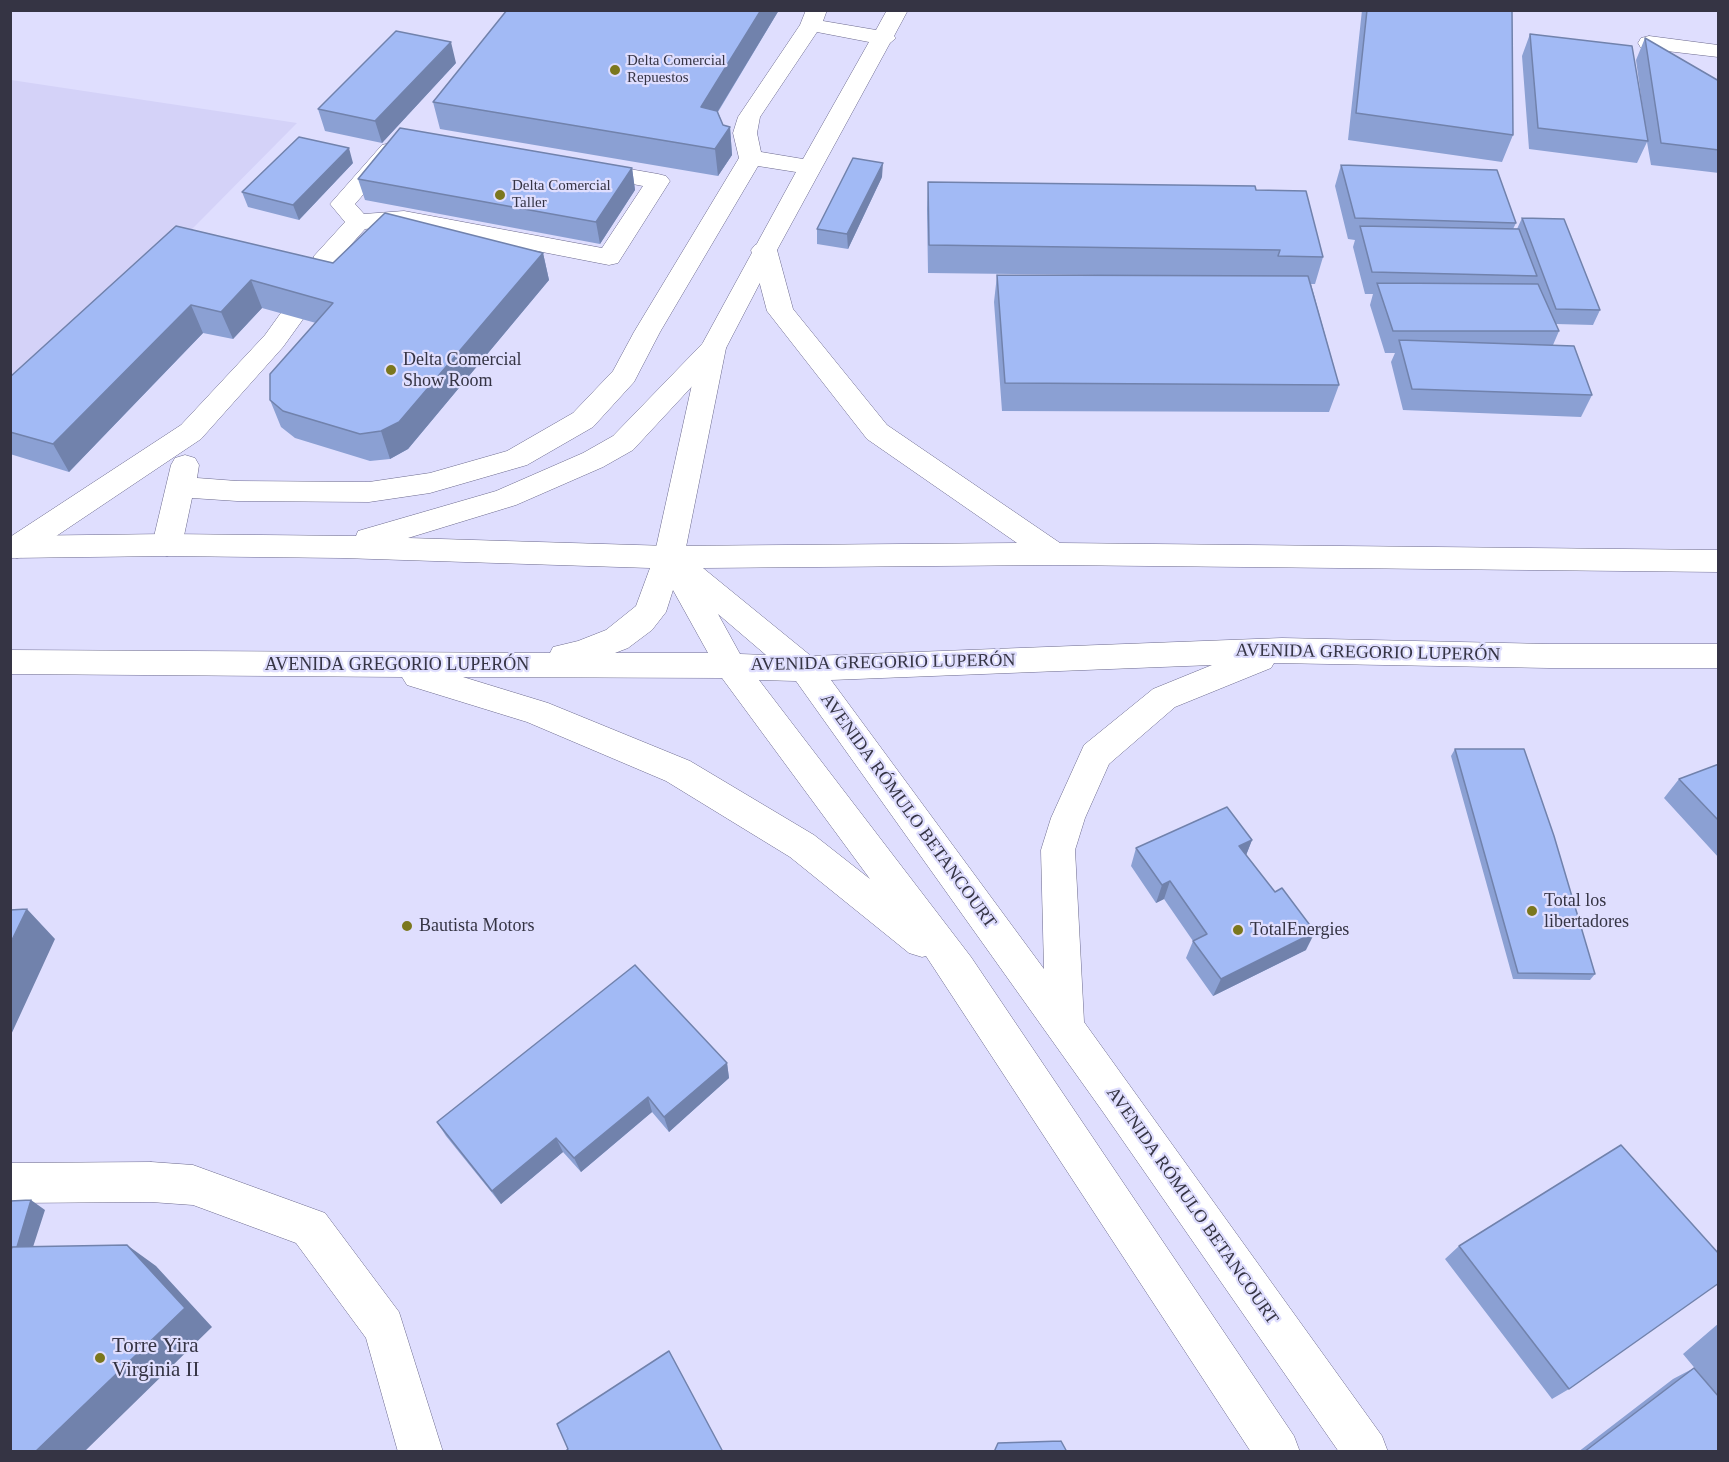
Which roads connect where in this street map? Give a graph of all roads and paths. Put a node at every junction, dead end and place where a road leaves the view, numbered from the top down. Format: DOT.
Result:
graph roads {
  1 [pos="898,10"];
  2 [pos="814,18"];
  3 [pos="885,38"];
  4 [pos="1650,44"];
  5 [pos="1719,51"];
  6 [pos="403,136"];
  7 [pos="751,158"];
  8 [pos="565,165"];
  9 [pos="811,167"];
  10 [pos="358,222"];
  11 [pos="764,250"];
  12 [pos="321,285"];
  13 [pos="292,316"];
  14 [pos="713,348"];
  15 [pos="191,432"];
  16 [pos="180,487"];
  17 [pos="167,545"];
  18 [pos="14,547"];
  19 [pos="342,547"];
  20 [pos="1054,554"];
  21 [pos="669,557"];
  22 [pos="1719,561"];
  23 [pos="1282,650"];
  24 [pos="1719,656"];
  25 [pos="10,662"];
  26 [pos="382,665"];
  27 [pos="513,666"];
  28 [pos="731,666"];
  29 [pos="805,669"];
  30 [pos="958,969"];
  31 [pos="1065,1027"];
  32 [pos="10,1183"];
  33 [pos="421,1452"];
  34 [pos="1278,1452"];
  35 [pos="1366,1452"];
  1 -- 3 [label="main road"];
  2 -- 3 [label="main road"];
  2 -- 7 [label="main road"];
  3 -- 9 [label="main road"];
  4 -- 5 [label="main road"];
  6 -- 10 [label="main road"];
  7 -- 9 [label="main road"];
  7 -- 16 [label="main road"];
  8 -- 10 [label="main road"];
  9 -- 11 [label="main road"];
  10 -- 12 [label="main road"];
  11 -- 14 [label="main road"];
  11 -- 20 [label="main road"];
  13 -- 15 [label="main road"];
  14 -- 19 [label="main road"];
  14 -- 21 [label="main road"];
  15 -- 16 [label="main road"];
  15 -- 18 [label="main road"];
  16 -- 17 [label="main road"];
  17 -- 18 [label="main road"];
  17 -- 19 [label="main road"];
  19 -- 21 [label="main road"];
  20 -- 21 [label="main road"];
  20 -- 22 [label="main road"];
  21 -- 27 [label="main road"];
  21 -- 28 [label="main road"];
  21 -- 29 [label="main road, AVENIDA RÓMULO BETANCOURT"];
  23 -- 24 [label="main road, AVENIDA GREGORIO LUPERÓN"];
  23 -- 29 [label="main road, AVENIDA GREGORIO LUPERÓN"];
  23 -- 31 [label="main road"];
  25 -- 26 [label="main road, AVENIDA GREGORIO LUPERÓN"];
  26 -- 27 [label="main road, AVENIDA GREGORIO LUPERÓN"];
  26 -- 30 [label="main road"];
  27 -- 28 [label="main road, AVENIDA GREGORIO LUPERÓN"];
  28 -- 29 [label="main road, AVENIDA GREGORIO LUPERÓN"];
  28 -- 30 [label="main road"];
  29 -- 31 [label="main road, AVENIDA RÓMULO BETANCOURT"];
  30 -- 34 [label="main road"];
  31 -- 35 [label="main road, AVENIDA RÓMULO BETANCOURT"];
  32 -- 33 [label="main road"];
}
